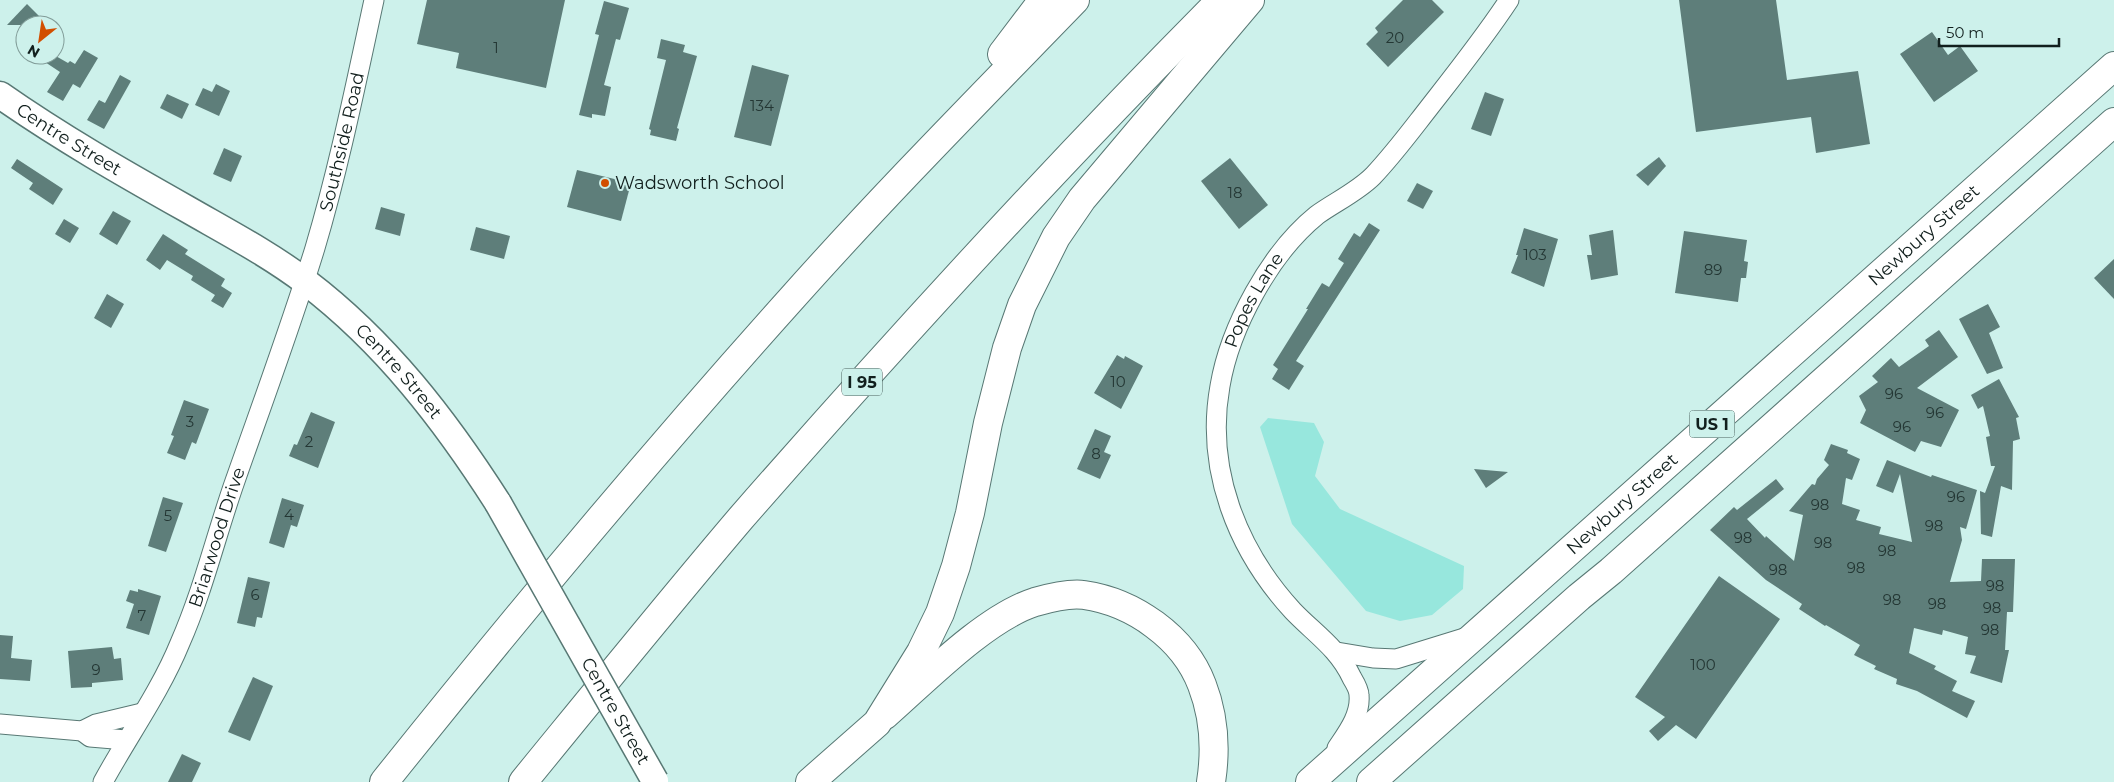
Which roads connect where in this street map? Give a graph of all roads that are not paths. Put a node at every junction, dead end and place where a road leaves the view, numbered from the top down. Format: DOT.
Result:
graph roads {
  1 [pos="374,0"];
  2 [pos="1043,0"];
  3 [pos="1075,0"];
  4 [pos="1221,0"];
  5 [pos="1250,0"];
  6 [pos="1509,0"];
  7 [pos="2114,66"];
  8 [pos="0,95"];
  9 [pos="2114,122"];
  10 [pos="940,139"];
  11 [pos="304,281"];
  12 [pos="1476,634"];
  13 [pos="1337,652"];
  14 [pos="142,713"];
  15 [pos="877,723"];
  16 [pos="0,724"];
  17 [pos="82,731"];
  18 [pos="126,740"];
  19 [pos="1401,756"];
  20 [pos="1317,775"];
  21 [pos="655,781"];
  22 [pos="103,782"];
  23 [pos="384,782"];
  24 [pos="523,782"];
  25 [pos="810,782"];
  26 [pos="1210,782"];
  27 [pos="1371,782"];
  28 [pos="1380,782"];
  1 -- 11 [label="street, Southside Road"];
  2 -- 10 [label="main road"];
  3 -- 10 [label="main road"];
  4 -- 24 [label="main road, I 95"];
  5 -- 15 [label="main road"];
  6 -- 13 [label="street, Popes Lane"];
  7 -- 12 [label="main road, Newbury Street / US 1"];
  8 -- 11 [label="main road, Centre Street"];
  9 -- 19 [label="main road, US 1"];
  10 -- 23 [label="main road"];
  11 -- 14 [label="street, Briarwood Drive"];
  11 -- 21 [label="main road, Centre Street, bridge"];
  12 -- 13 [label="street"];
  12 -- 20 [label="main road, Newbury Street / US 1"];
  13 -- 20 [label="street, Popes Lane"];
  14 -- 17 [label="street"];
  14 -- 18 [label="street, Briarwood Drive"];
  15 -- 25 [label="main road"];
  15 -- 26 [label="main road"];
  16 -- 17 [label="street"];
  17 -- 18 [label="street"];
  18 -- 22 [label="street, Briarwood Drive"];
  19 -- 27 [label="main road, US 1"];
  19 -- 28 [label="main road"];
}
